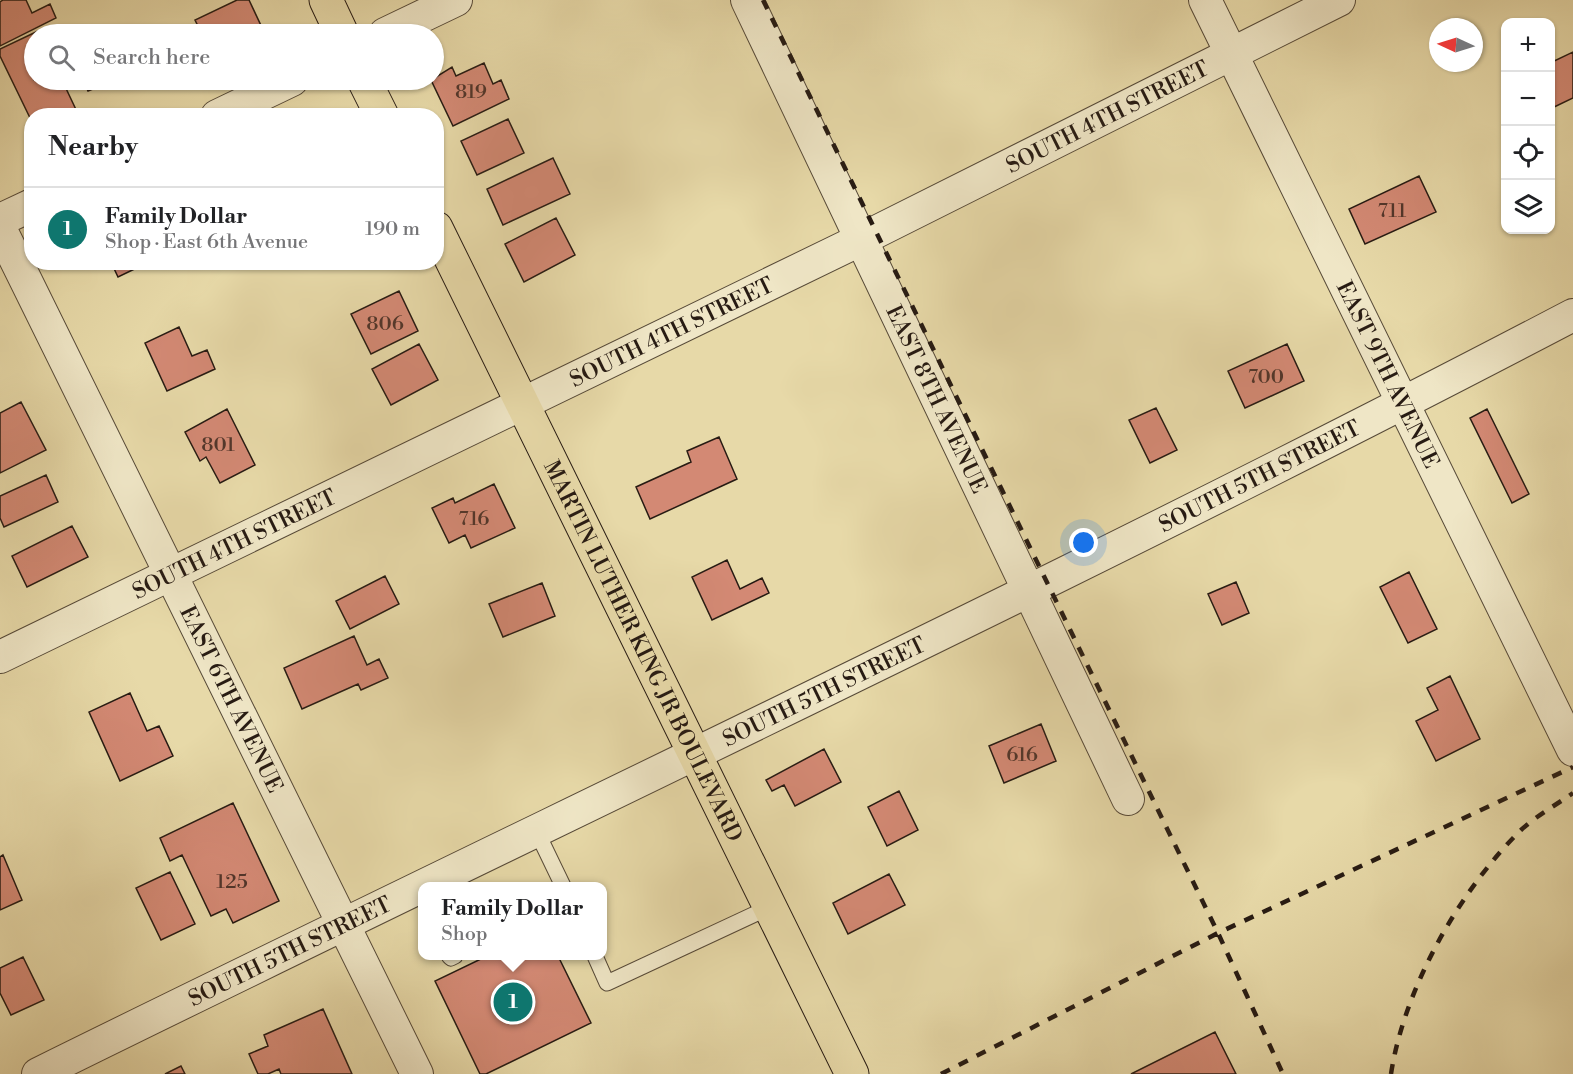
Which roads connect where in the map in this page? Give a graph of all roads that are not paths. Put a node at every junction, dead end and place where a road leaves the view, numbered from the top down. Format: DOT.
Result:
graph roads {
  1 [pos="326,0"];
  2 [pos="456,0"];
  3 [pos="747,0"];
  4 [pos="1205,0"];
  5 [pos="1339,0"];
  6 [pos="337,24"];
  7 [pos="406,24"];
  8 [pos="1231,53"];
  9 [pos="271,90"];
  10 [pos="369,90"];
  11 [pos="234,108"];
  12 [pos="378,108"];
  13 [pos="24,209"];
  14 [pos="0,220"];
  15 [pos="0,228"];
  16 [pos="862,239"];
  17 [pos="444,244"];
  18 [pos="1573,315"];
  19 [pos="521,402"];
  20 [pos="1402,405"];
  21 [pos="171,574"];
  22 [pos="1029,591"];
  23 [pos="0,657"];
  24 [pos="1573,750"];
  25 [pos="695,754"];
  26 [pos="1128,799"];
  27 [pos="536,830"];
  28 [pos="443,882"];
  29 [pos="561,882"];
  30 [pos="418,896"];
  31 [pos="770,907"];
  32 [pos="342,924"];
  33 [pos="597,960"];
  34 [pos="38,1074"];
  35 [pos="417,1074"];
  36 [pos="852,1074"];
  1 -- 6 [label="main road"];
  2 -- 7 [label="street"];
  3 -- 16 [label="street, EAST 8TH AVENUE"];
  4 -- 8 [label="street, EAST 9TH AVENUE"];
  5 -- 8 [label="street, SOUTH 4TH STREET"];
  8 -- 16 [label="street, SOUTH 4TH STREET"];
  8 -- 20 [label="street, EAST 9TH AVENUE"];
  9 -- 11 [label="street"];
  10 -- 12 [label="main road"];
  13 -- 14 [label="street"];
  15 -- 21 [label="street, EAST 6TH AVENUE"];
  16 -- 19 [label="street, SOUTH 4TH STREET"];
  16 -- 22 [label="street, EAST 8TH AVENUE"];
  17 -- 19 [label="main road, MARTIN LUTHER KING JR BOULEVARD"];
  18 -- 20 [label="street, SOUTH 5TH STREET"];
  19 -- 21 [label="street, SOUTH 4TH STREET"];
  19 -- 25 [label="main road, MARTIN LUTHER KING JR BOULEVARD"];
  20 -- 22 [label="street, SOUTH 5TH STREET"];
  20 -- 24 [label="street, EAST 9TH AVENUE"];
  21 -- 23 [label="street, SOUTH 4TH STREET"];
  21 -- 32 [label="street, EAST 6TH AVENUE"];
  22 -- 25 [label="street, SOUTH 5TH STREET"];
  22 -- 26 [label="street, EAST 8TH AVENUE"];
  25 -- 27 [label="street, SOUTH 5TH STREET"];
  25 -- 31 [label="main road, MARTIN LUTHER KING JR BOULEVARD"];
  27 -- 28 [label="street, SOUTH 5TH STREET"];
  27 -- 29 [label="lane"];
  30 -- 32 [label="street, SOUTH 5TH STREET"];
  31 -- 33 [label="lane"];
  31 -- 36 [label="main road, MARTIN LUTHER KING JR BOULEVARD"];
  32 -- 34 [label="street, SOUTH 5TH STREET"];
  32 -- 35 [label="street, EAST 6TH AVENUE"];
}
